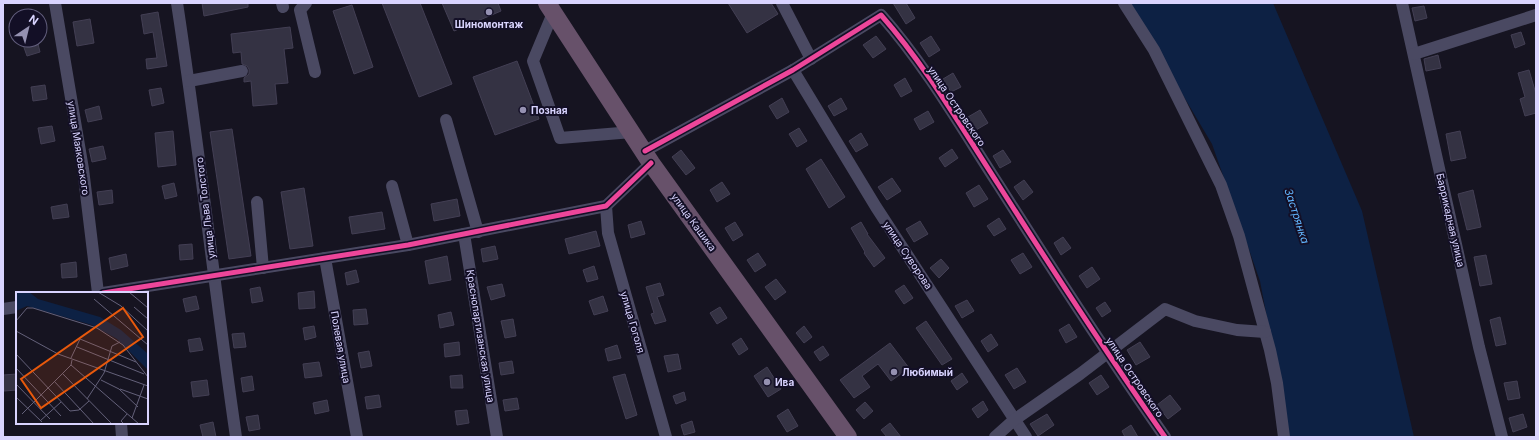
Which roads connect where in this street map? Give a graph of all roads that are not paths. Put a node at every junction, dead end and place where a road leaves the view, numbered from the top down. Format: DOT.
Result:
graph roads {
  1 [pos="55,3"];
  2 [pos="176,3"];
  3 [pos="306,3"];
  4 [pos="782,3"];
  5 [pos="1124,3"];
  6 [pos="1402,3"];
  7 [pos="550,8"];
  8 [pos="1536,15"];
  9 [pos="1414,54"];
  10 [pos="811,59"];
  11 [pos="793,70"];
  12 [pos="242,71"];
  13 [pos="315,72"];
  14 [pos="189,82"];
  15 [pos="446,120"];
  16 [pos="632,132"];
  17 [pos="648,157"];
  18 [pos="392,186"];
  19 [pos="257,202"];
  20 [pos="606,206"];
  21 [pos="478,232"];
  22 [pos="464,234"];
  23 [pos="408,245"];
  24 [pos="325,258"];
  25 [pos="263,268"];
  26 [pos="213,274"];
  27 [pos="98,292"];
  28 [pos="109,292"];
  29 [pos="16,307"];
  30 [pos="3,309"];
  31 [pos="1265,332"];
  32 [pos="1107,354"];
  33 [pos="1014,420"];
  34 [pos="121,424"];
  35 [pos="122,437"];
  36 [pos="236,437"];
  37 [pos="357,437"];
  38 [pos="497,437"];
  39 [pos="666,437"];
  40 [pos="848,437"];
  41 [pos="995,437"];
  42 [pos="1026,437"];
  43 [pos="1164,437"];
  44 [pos="1284,437"];
  45 [pos="1502,437"];
  1 -- 27 [label="street, улица Маяковского"];
  2 -- 14 [label="street, улица Льва Толстого"];
  3 -- 13 [label="street"];
  4 -- 10 [label="street"];
  5 -- 31 [label="street"];
  6 -- 9 [label="street, Баррикадная улица"];
  7 -- 16 [label="highway, улица Кашика"];
  7 -- 16 [label="street"];
  8 -- 9 [label="street"];
  9 -- 45 [label="street, Баррикадная улица"];
  10 -- 11 [label="street, улица Островского"];
  10 -- 32 [label="street, улица Островского"];
  11 -- 17 [label="street, улица Островского"];
  11 -- 33 [label="street, улица Суворова"];
  12 -- 14 [label="street"];
  14 -- 26 [label="street, улица Льва Толстого"];
  15 -- 21 [label="street"];
  16 -- 17 [label="highway, улица Кашика"];
  17 -- 20 [label="street, улица Островского"];
  17 -- 40 [label="highway, улица Кашика"];
  18 -- 23 [label="street"];
  19 -- 25 [label="street"];
  20 -- 21 [label="street"];
  20 -- 39 [label="street, улица Гоголя"];
  21 -- 22 [label="street"];
  22 -- 23 [label="street"];
  22 -- 38 [label="street, Краснопартизанская улица"];
  23 -- 24 [label="street"];
  24 -- 25 [label="street"];
  24 -- 37 [label="street, Полевая улица"];
  25 -- 26 [label="street"];
  26 -- 28 [label="street"];
  26 -- 36 [label="street, улица Льва Толстого"];
  29 -- 30 [label="street"];
  31 -- 32 [label="street"];
  31 -- 44 [label="street"];
  32 -- 33 [label="street"];
  32 -- 43 [label="street, улица Островского"];
  33 -- 41 [label="street"];
  33 -- 42 [label="street, улица Суворова"];
  34 -- 35 [label="street"];
}
